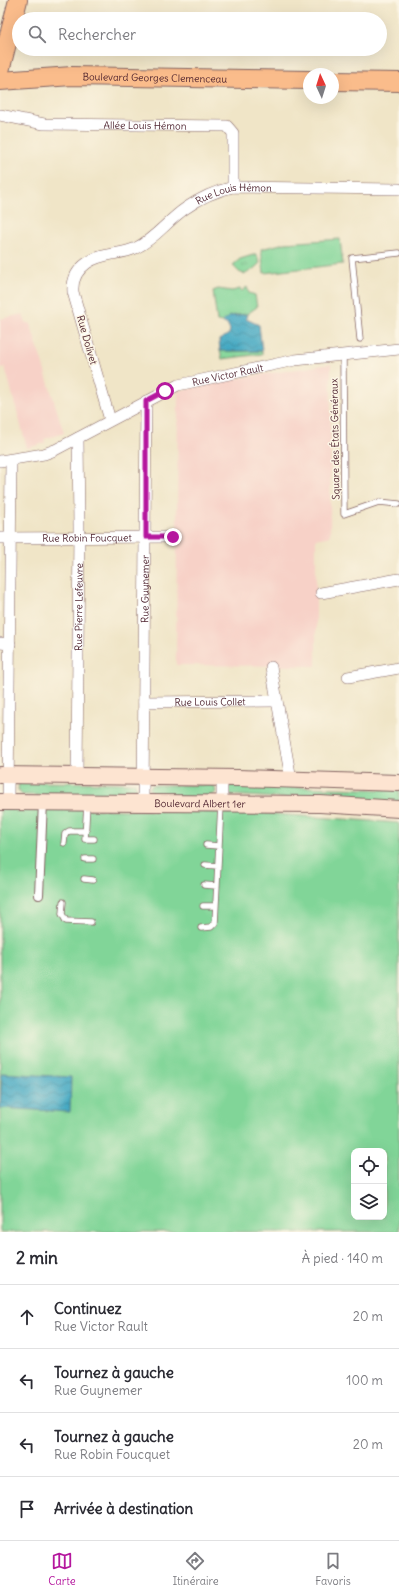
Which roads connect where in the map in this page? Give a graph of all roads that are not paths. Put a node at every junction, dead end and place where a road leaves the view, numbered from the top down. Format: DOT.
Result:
graph roads {
  1 [pos="18,0"];
  2 [pos="15,12"];
  3 [pos="12,24"];
  4 [pos="0,71"];
  5 [pos="303,80"];
  6 [pos="0,81"];
  7 [pos="339,81"];
  8 [pos="399,82"];
  9 [pos="0,115"];
  10 [pos="233,188"];
  11 [pos="399,189"];
  12 [pos="399,253"];
  13 [pos="87,263"];
  14 [pos="360,339"];
  15 [pos="399,349"];
  16 [pos="343,355"];
  17 [pos="146,401"];
  18 [pos="110,420"];
  19 [pos="78,438"];
  20 [pos="6,461"];
  21 [pos="399,504"];
  22 [pos="79,537"];
  23 [pos="146,537"];
  24 [pos="173,537"];
  25 [pos="6,538"];
  26 [pos="399,579"];
  27 [pos="321,593"];
  28 [pos="5,643"];
  29 [pos="271,667"];
  30 [pos="399,668"];
  31 [pos="348,677"];
  32 [pos="277,701"];
  33 [pos="144,702"];
  34 [pos="4,775"];
  35 [pos="77,776"];
  36 [pos="143,777"];
  37 [pos="222,778"];
  38 [pos="291,779"];
  39 [pos="399,783"];
  40 [pos="4,802"];
  41 [pos="43,802"];
  42 [pos="86,802"];
  43 [pos="143,803"];
  44 [pos="222,803"];
  45 [pos="399,809"];
  46 [pos="86,831"];
  47 [pos="94,839"];
  48 [pos="64,842"];
  49 [pos="206,845"];
  50 [pos="219,846"];
  51 [pos="85,859"];
  52 [pos="93,859"];
  53 [pos="204,865"];
  54 [pos="218,866"];
  55 [pos="84,879"];
  56 [pos="93,880"];
  57 [pos="204,885"];
  58 [pos="217,886"];
  59 [pos="39,895"];
  60 [pos="63,902"];
  61 [pos="202,906"];
  62 [pos="215,906"];
  63 [pos="91,922"];
  64 [pos="202,928"];
  1 -- 2 [label="main road"];
  3 -- 4 [label="main road"];
  5 -- 6 [label="main road, Boulevard Georges Clemenceau"];
  7 -- 8 [label="main road"];
  9 -- 10 [label="street, Allée Louis Hémon"];
  10 -- 11 [label="street, Rue Louis Hémon"];
  10 -- 13 [label="street, Rue Louis Hémon"];
  12 -- 14 [label="lane"];
  13 -- 18 [label="street, Rue Dolivet"];
  15 -- 16 [label="street, Rue Victor Rault"];
  16 -- 17 [label="street, Rue Victor Rault"];
  16 -- 21 [label="lane, Square des États Généraux"];
  17 -- 18 [label="street, Rue Victor Rault"];
  17 -- 23 [label="street, Rue Guynemer"];
  18 -- 19 [label="street, Rue Victor Rault"];
  19 -- 20 [label="street, Rue Victor Rault"];
  19 -- 22 [label="street, Rue Pierre Lefeuvre"];
  20 -- 25 [label="street"];
  22 -- 23 [label="street, Rue Robin Foucquet"];
  22 -- 25 [label="street, Rue Robin Foucquet"];
  22 -- 35 [label="street, Rue Pierre Lefeuvre"];
  23 -- 24 [label="street, Rue Robin Foucquet"];
  23 -- 33 [label="street, Rue Guynemer"];
  25 -- 28 [label="street"];
  26 -- 27 [label="street"];
  28 -- 34 [label="street"];
  29 -- 32 [label="street"];
  30 -- 31 [label="street"];
  32 -- 33 [label="street, Rue Louis Collet"];
  32 -- 38 [label="street"];
  33 -- 36 [label="street, Rue Guynemer"];
  34 -- 35 [label="main road"];
  34 -- 40 [label="street"];
  35 -- 36 [label="main road"];
  36 -- 37 [label="main road"];
  36 -- 43 [label="street, Rue Guynemer"];
  37 -- 38 [label="main road"];
  37 -- 44 [label="street"];
  38 -- 39 [label="main road"];
  40 -- 41 [label="main road, Boulevard Albert 1er"];
  41 -- 42 [label="main road, Boulevard Albert 1er"];
  41 -- 59 [label="street"];
  42 -- 43 [label="main road, Boulevard Albert 1er"];
  42 -- 46 [label="lane"];
  43 -- 44 [label="main road, Boulevard Albert 1er"];
  44 -- 45 [label="main road, Boulevard Albert 1er"];
  44 -- 50 [label="lane"];
  46 -- 47 [label="lane"];
  46 -- 48 [label="lane"];
  49 -- 50 [label="lane"];
  50 -- 54 [label="lane"];
  51 -- 52 [label="lane"];
  53 -- 54 [label="lane"];
  54 -- 58 [label="lane"];
  55 -- 56 [label="lane"];
  57 -- 58 [label="lane"];
  58 -- 62 [label="lane"];
  60 -- 63 [label="lane"];
  61 -- 62 [label="lane"];
  62 -- 64 [label="lane"];
}
